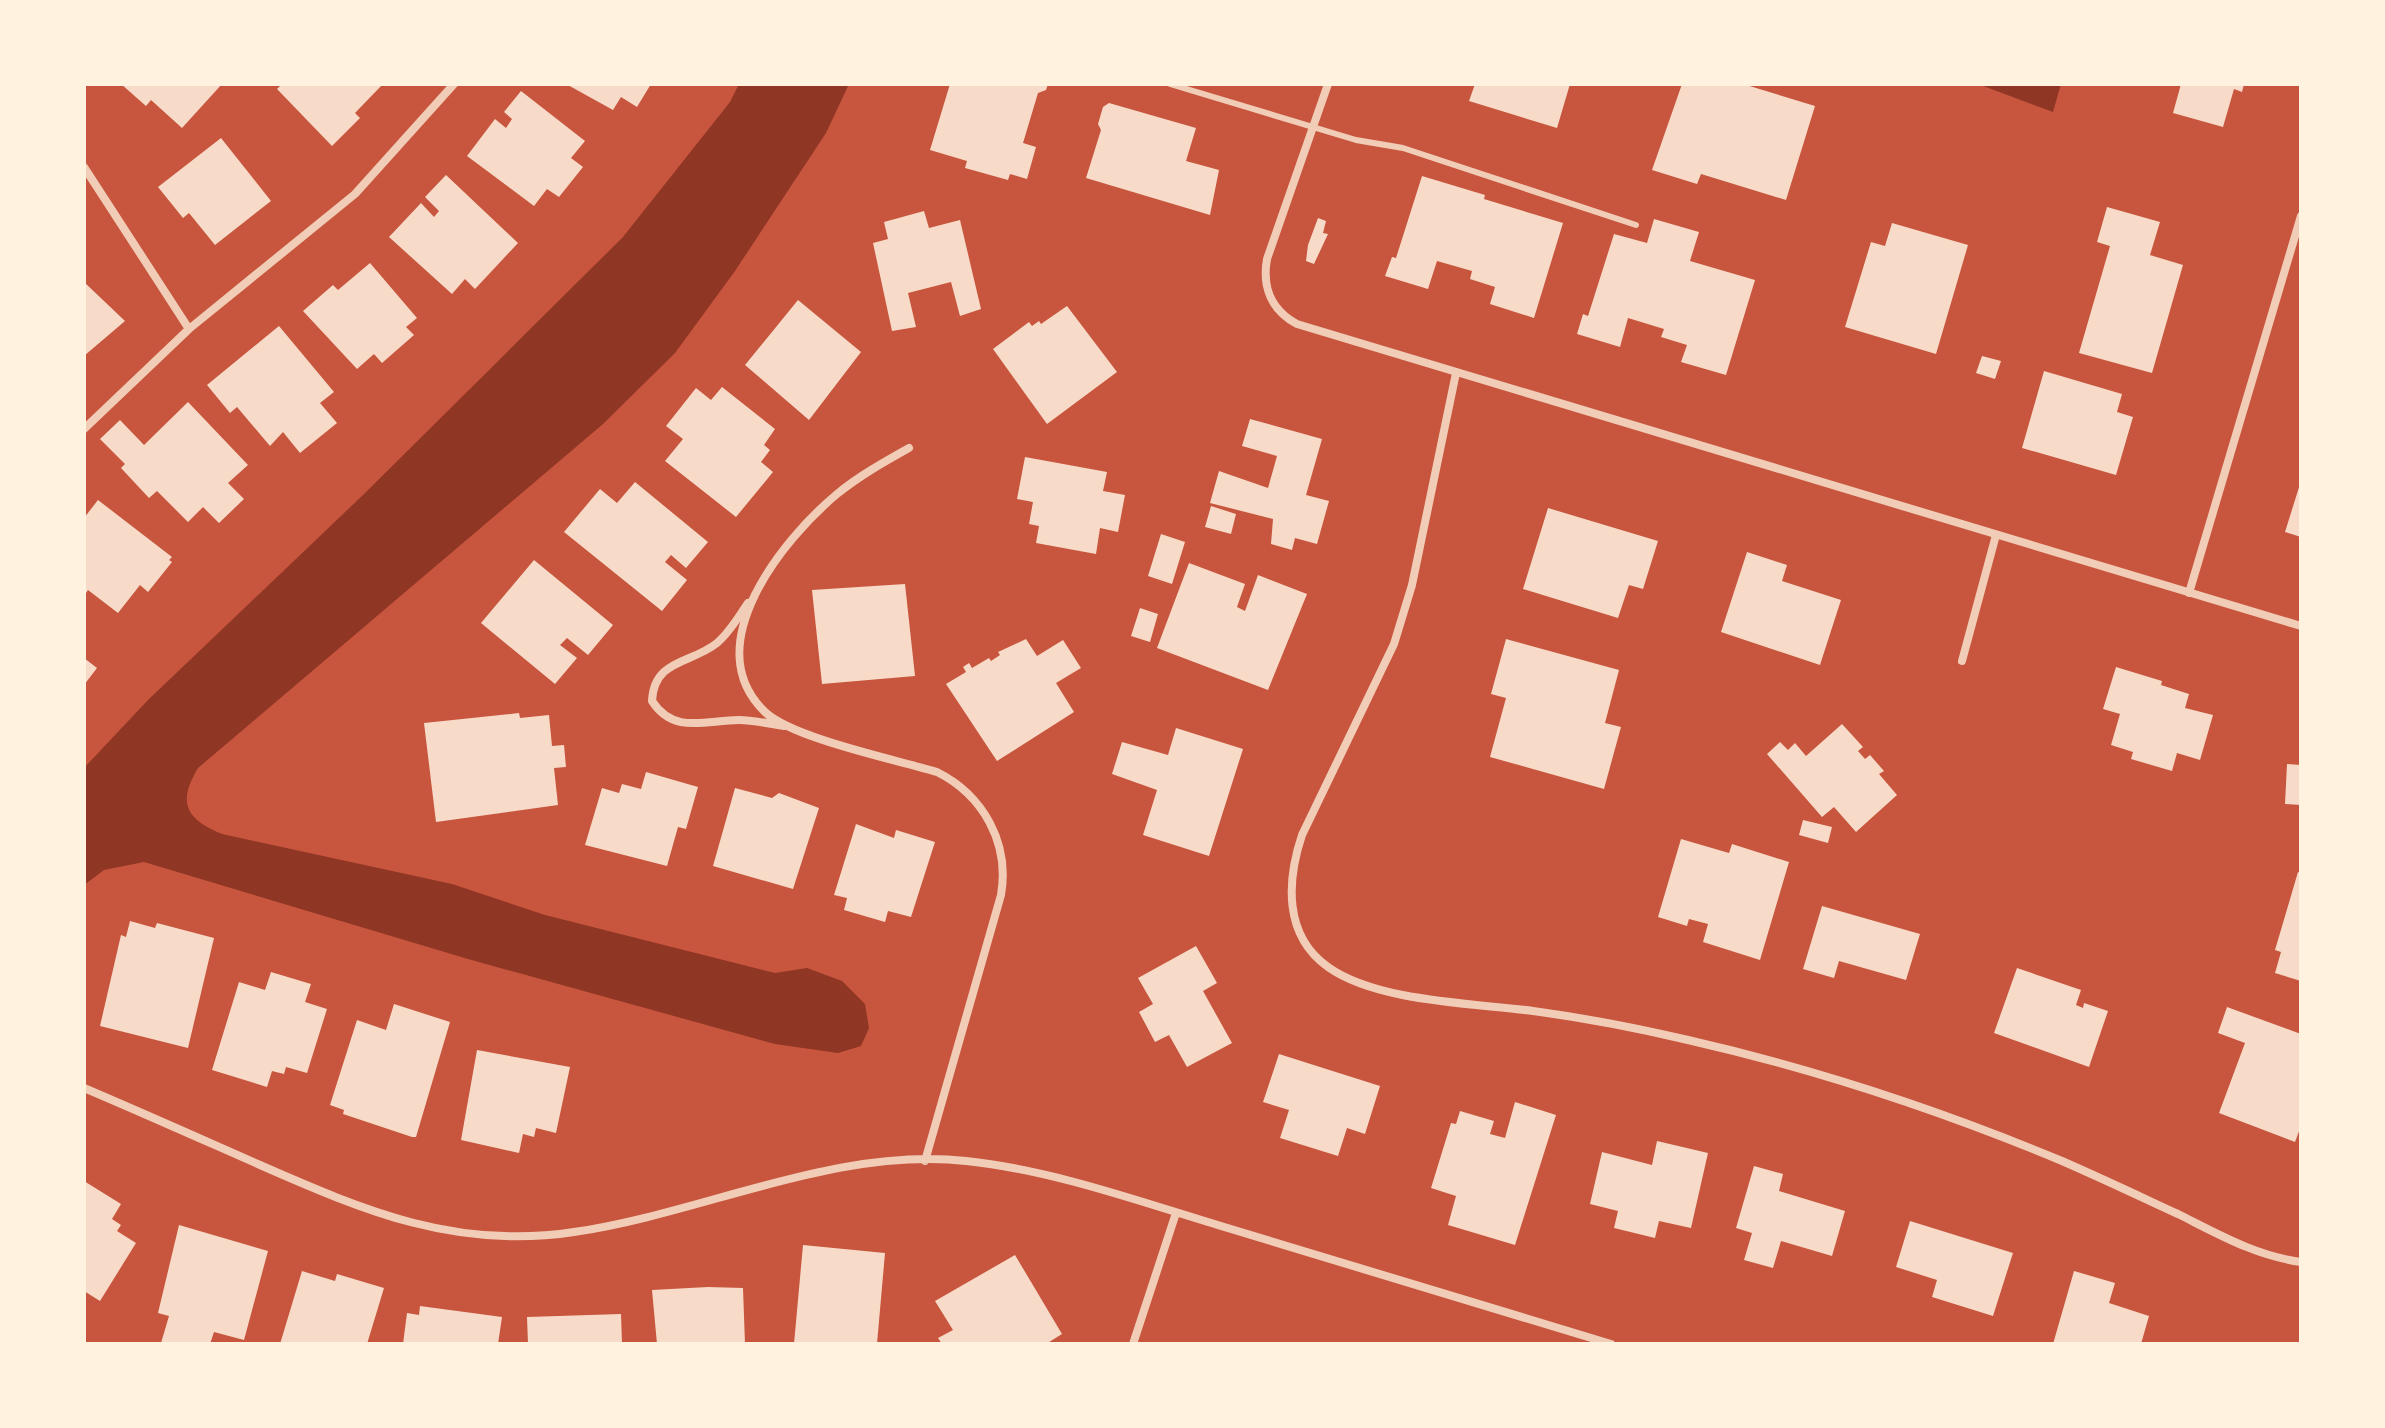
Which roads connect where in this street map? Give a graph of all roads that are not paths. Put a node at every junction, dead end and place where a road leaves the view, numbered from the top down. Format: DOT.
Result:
graph roads {
  1 [pos="454,84"];
  2 [pos="1170,84"];
  3 [pos="1328,84"];
  4 [pos="1310,127"];
  5 [pos="84,167"];
  6 [pos="2301,216"];
  7 [pos="1636,225"];
  8 [pos="189,329"];
  9 [pos="1456,373"];
  10 [pos="84,429"];
  11 [pos="909,448"];
  12 [pos="1996,535"];
  13 [pos="761,584"];
  14 [pos="2189,593"];
  15 [pos="2301,626"];
  16 [pos="1962,661"];
  17 [pos="789,727"];
  18 [pos="84,1088"];
  19 [pos="925,1161"];
  20 [pos="1176,1213"];
  21 [pos="2301,1262"];
  22 [pos="1133,1344"];
  23 [pos="1611,1344"];
  1 -- 8 [label="street"];
  2 -- 4 [label="lane"];
  3 -- 4 [label="street"];
  4 -- 7 [label="lane"];
  4 -- 9 [label="street"];
  5 -- 8 [label="street"];
  6 -- 14 [label="street"];
  8 -- 10 [label="street"];
  9 -- 12 [label="street"];
  9 -- 21 [label="street"];
  11 -- 13 [label="street"];
  12 -- 14 [label="street"];
  12 -- 16 [label="street"];
  13 -- 17 [label="street"];
  13 -- 17 [label="street"];
  14 -- 15 [label="street"];
  17 -- 19 [label="street"];
  18 -- 19 [label="street"];
  19 -- 20 [label="street"];
  20 -- 22 [label="street"];
  20 -- 23 [label="street"];
}
